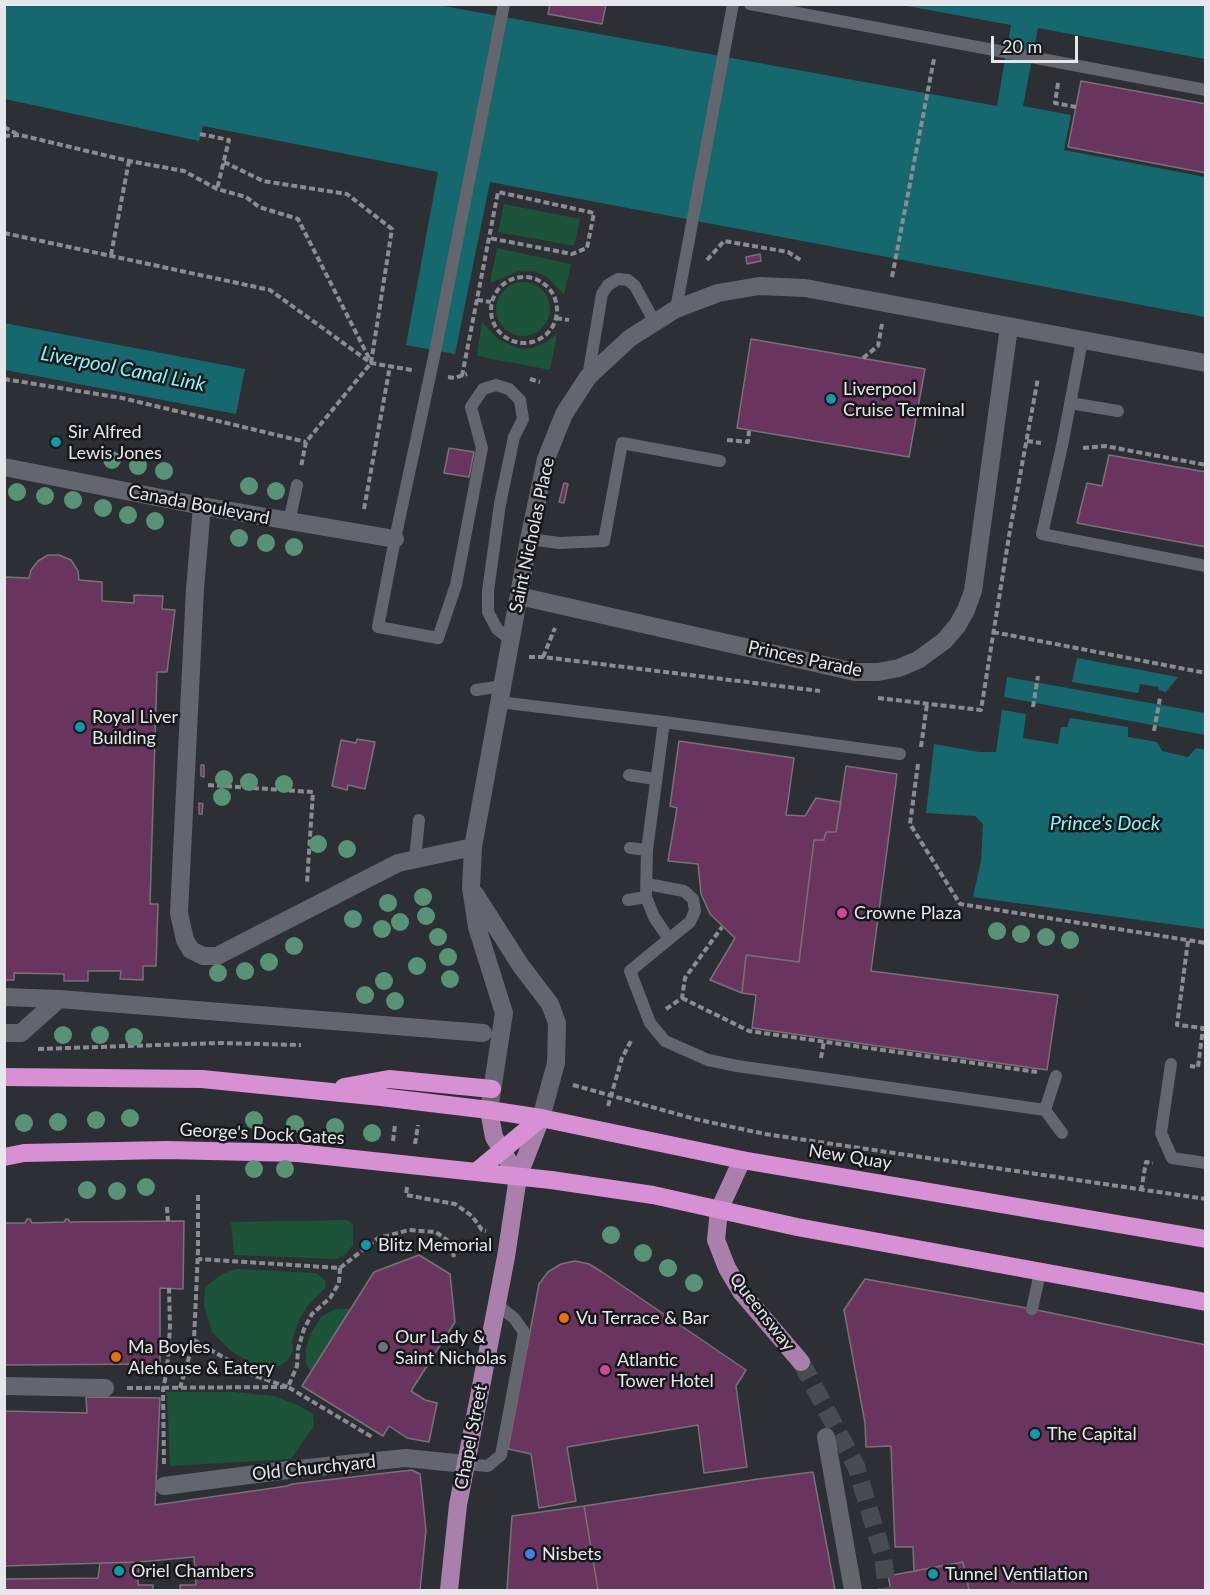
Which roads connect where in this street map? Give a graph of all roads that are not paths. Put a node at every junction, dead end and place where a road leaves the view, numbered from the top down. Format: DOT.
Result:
graph roads {
  1 [pos="733,4"];
  2 [pos="750,4"];
  3 [pos="504,6"];
  4 [pos="1206,90"];
  5 [pos="676,309"];
  6 [pos="654,321"];
  7 [pos="1009,327"];
  8 [pos="1082,341"];
  9 [pos="1206,363"];
  10 [pos="588,377"];
  11 [pos="1070,404"];
  12 [pos="1118,411"];
  13 [pos="720,461"];
  14 [pos="4,467"];
  15 [pos="297,485"];
  16 [pos="202,506"];
  17 [pos="289,522"];
  18 [pos="395,539"];
  19 [pos="529,539"];
  20 [pos="1206,566"];
  21 [pos="519,596"];
  22 [pos="511,640"];
  23 [pos="476,690"];
  24 [pos="500,694"];
  25 [pos="664,722"];
  26 [pos="900,754"];
  27 [pos="629,775"];
  28 [pos="656,779"];
  29 [pos="419,820"];
  30 [pos="473,847"];
  31 [pos="630,848"];
  32 [pos="647,850"];
  33 [pos="416,858"];
  34 [pos="647,884"];
  35 [pos="471,888"];
  36 [pos="646,897"];
  37 [pos="628,900"];
  38 [pos="669,939"];
  39 [pos="4,997"];
  40 [pos="58,999"];
  41 [pos="4,1033"];
  42 [pos="483,1033"];
  43 [pos="1171,1064"];
  44 [pos="1056,1076"];
  45 [pos="4,1077"];
  46 [pos="492,1089"];
  47 [pos="325,1091"];
  48 [pos="489,1110"];
  49 [pos="1045,1110"];
  50 [pos="541,1118"];
  51 [pos="1062,1133"];
  52 [pos="502,1150"];
  53 [pos="4,1156"];
  54 [pos="742,1160"];
  55 [pos="1206,1163"];
  56 [pos="476,1172"];
  57 [pos="518,1178"];
  58 [pos="719,1210"];
  59 [pos="1206,1239"];
  60 [pos="1040,1273"];
  61 [pos="1206,1302"];
  62 [pos="496,1304"];
  63 [pos="1032,1309"];
  64 [pos="801,1362"];
  65 [pos="4,1386"];
  66 [pos="105,1388"];
  67 [pos="826,1437"];
  68 [pos="465,1464"];
  69 [pos="164,1486"];
  70 [pos="449,1590"];
  71 [pos="854,1590"];
  1 -- 5 [label="lane"];
  2 -- 4 [label="lane"];
  3 -- 18 [label="lane"];
  5 -- 6 [label="street, Saint Nicholas Place"];
  5 -- 7 [label="street, Saint Nicholas Place"];
  6 -- 10 [label="street, Saint Nicholas Place"];
  6 -- 10 [label="lane"];
  7 -- 8 [label="street"];
  7 -- 21 [label="street, Princes Parade"];
  8 -- 9 [label="street"];
  8 -- 11 [label="lane"];
  10 -- 19 [label="street, Saint Nicholas Place"];
  11 -- 12 [label="lane"];
  11 -- 20 [label="lane"];
  13 -- 19 [label="lane"];
  14 -- 16 [label="street, Canada Boulevard"];
  15 -- 17 [label="lane"];
  16 -- 17 [label="street, Canada Boulevard"];
  16 -- 33 [label="street"];
  17 -- 18 [label="street, Canada Boulevard"];
  18 -- 22 [label="lane"];
  19 -- 21 [label="street, Saint Nicholas Place"];
  21 -- 22 [label="street, Saint Nicholas Place"];
  22 -- 24 [label="street, Saint Nicholas Place"];
  23 -- 24 [label="lane"];
  24 -- 25 [label="lane"];
  24 -- 30 [label="street, Saint Nicholas Place"];
  25 -- 26 [label="lane"];
  25 -- 28 [label="lane"];
  27 -- 28 [label="lane"];
  28 -- 32 [label="lane"];
  29 -- 33 [label="lane"];
  30 -- 33 [label="street"];
  30 -- 35 [label="street, Saint Nicholas Place"];
  31 -- 32 [label="lane"];
  32 -- 34 [label="lane"];
  34 -- 36 [label="lane"];
  34 -- 38 [label="lane"];
  35 -- 46 [label="street, Saint Nicholas Place"];
  35 -- 50 [label="street"];
  36 -- 37 [label="lane"];
  36 -- 38 [label="lane"];
  38 -- 49 [label="lane"];
  39 -- 40 [label="street"];
  40 -- 41 [label="street"];
  40 -- 42 [label="street"];
  43 -- 55 [label="lane"];
  44 -- 49 [label="lane"];
  45 -- 47 [label="highway"];
  46 -- 47 [label="highway"];
  46 -- 48 [label="street, Saint Nicholas Place"];
  47 -- 48 [label="highway"];
  48 -- 50 [label="highway, New Quay"];
  48 -- 52 [label="main road, Saint Nicholas Place"];
  49 -- 51 [label="lane"];
  50 -- 52 [label="highway"];
  50 -- 54 [label="highway, New Quay"];
  50 -- 57 [label="main road"];
  52 -- 56 [label="highway"];
  52 -- 57 [label="main road, Saint Nicholas Place"];
  53 -- 56 [label="highway, George's Dock Gates"];
  54 -- 58 [label="main road, Queensway"];
  54 -- 59 [label="highway, New Quay"];
  56 -- 57 [label="highway, George's Dock Gates"];
  57 -- 58 [label="highway"];
  57 -- 62 [label="main road, Chapel Street"];
  58 -- 60 [label="highway"];
  58 -- 64 [label="main road, Queensway"];
  60 -- 61 [label="highway"];
  60 -- 63 [label="lane"];
  62 -- 68 [label="main road, Chapel Street"];
  62 -- 68 [label="lane"];
  65 -- 66 [label="street"];
  67 -- 71 [label="street"];
  68 -- 69 [label="street, Old Churchyard"];
  68 -- 70 [label="main road, Chapel Street"];
}
